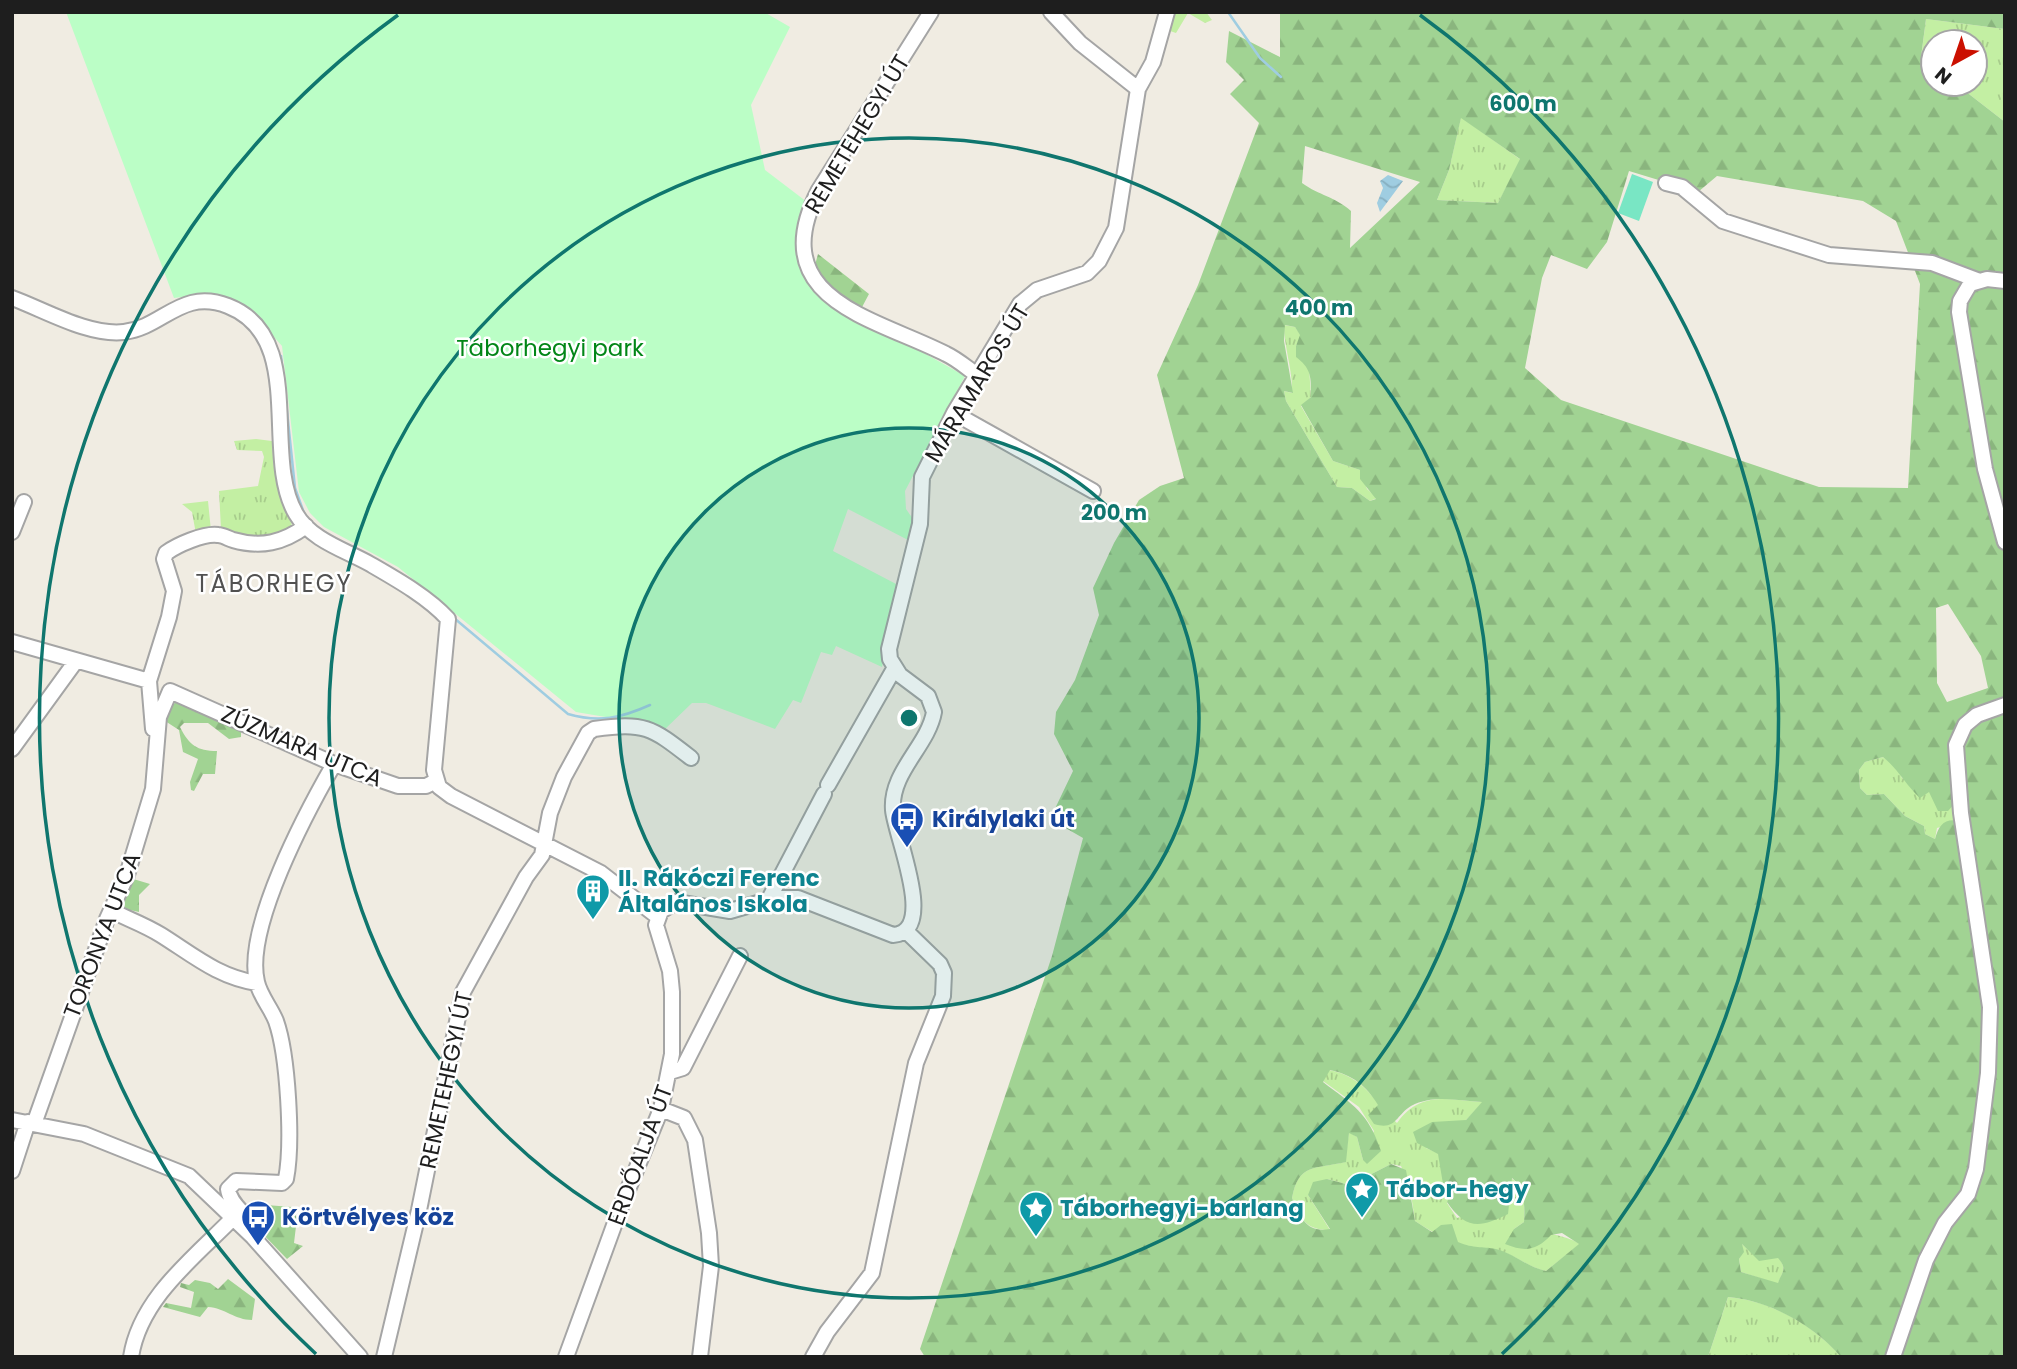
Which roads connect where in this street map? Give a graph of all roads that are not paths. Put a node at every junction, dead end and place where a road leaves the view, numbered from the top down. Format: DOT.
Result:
graph roads {
  1 [pos="931,12"];
  2 [pos="1051,12"];
  3 [pos="1167,12"];
  4 [pos="1138,89"];
  5 [pos="1666,183"];
  6 [pos="1977,280"];
  7 [pos="2005,281"];
  8 [pos="12,298"];
  9 [pos="977,375"];
  10 [pos="954,414"];
  11 [pos="1093,491"];
  12 [pos="24,502"];
  13 [pos="306,526"];
  14 [pos="12,532"];
  15 [pos="2005,542"];
  16 [pos="12,642"];
  17 [pos="76,661"];
  18 [pos="894,669"];
  19 [pos="149,681"];
  20 [pos="170,691"];
  21 [pos="2005,705"];
  22 [pos="155,743"];
  23 [pos="12,749"];
  24 [pos="691,758"];
  25 [pos="334,764"];
  26 [pos="436,781"];
  27 [pos="545,843"];
  28 [pos="769,899"];
  29 [pos="112,911"];
  30 [pos="658,917"];
  31 [pos="906,931"];
  32 [pos="740,957"];
  33 [pos="257,982"];
  34 [pos="670,1072"];
  35 [pos="661,1109"];
  36 [pos="12,1120"];
  37 [pos="31,1123"];
  38 [pos="12,1171"];
  39 [pos="234,1217"];
  40 [pos="253,1237"];
  41 [pos="131,1357"];
  42 [pos="360,1357"];
  43 [pos="384,1357"];
  44 [pos="566,1357"];
  45 [pos="700,1357"];
  46 [pos="813,1357"];
  47 [pos="1893,1357"];
  1 -- 9 [label="street, REMETEHEGYI ÚT"];
  2 -- 4 [label="street"];
  3 -- 4 [label="street, MÁRAMAROS ÚT"];
  4 -- 9 [label="street, MÁRAMAROS ÚT"];
  5 -- 6 [label="street"];
  6 -- 7 [label="street"];
  6 -- 15 [label="street"];
  8 -- 13 [label="street"];
  9 -- 10 [label="street, MÁRAMAROS ÚT"];
  10 -- 11 [label="street"];
  10 -- 18 [label="street, MÁRAMAROS ÚT"];
  12 -- 14 [label="street"];
  13 -- 19 [label="street, TORONYA UTCA"];
  13 -- 26 [label="street"];
  16 -- 17 [label="street"];
  17 -- 19 [label="street"];
  17 -- 23 [label="street"];
  18 -- 28 [label="street"];
  18 -- 31 [label="street"];
  19 -- 22 [label="street, TORONYA UTCA"];
  20 -- 22 [label="street, TORONYA UTCA"];
  20 -- 25 [label="street, ZÚZMARA UTCA"];
  21 -- 47 [label="street"];
  22 -- 29 [label="street, TORONYA UTCA"];
  24 -- 27 [label="street, REMETEHEGYI ÚT"];
  25 -- 26 [label="street, ZÚZMARA UTCA"];
  25 -- 33 [label="street"];
  26 -- 27 [label="street"];
  27 -- 30 [label="street"];
  27 -- 43 [label="street, REMETEHEGYI ÚT"];
  28 -- 30 [label="street"];
  28 -- 31 [label="street"];
  29 -- 33 [label="street"];
  29 -- 37 [label="street, TORONYA UTCA"];
  30 -- 34 [label="street, ERDŐALJA ÚT"];
  31 -- 46 [label="street"];
  32 -- 34 [label="street"];
  33 -- 40 [label="street"];
  34 -- 35 [label="street, ERDŐALJA ÚT"];
  35 -- 44 [label="street, ERDŐALJA ÚT"];
  35 -- 45 [label="street"];
  36 -- 37 [label="street"];
  37 -- 38 [label="street, TORONYA UTCA"];
  37 -- 39 [label="street"];
  39 -- 40 [label="street"];
  39 -- 41 [label="street"];
  40 -- 42 [label="street"];
}
